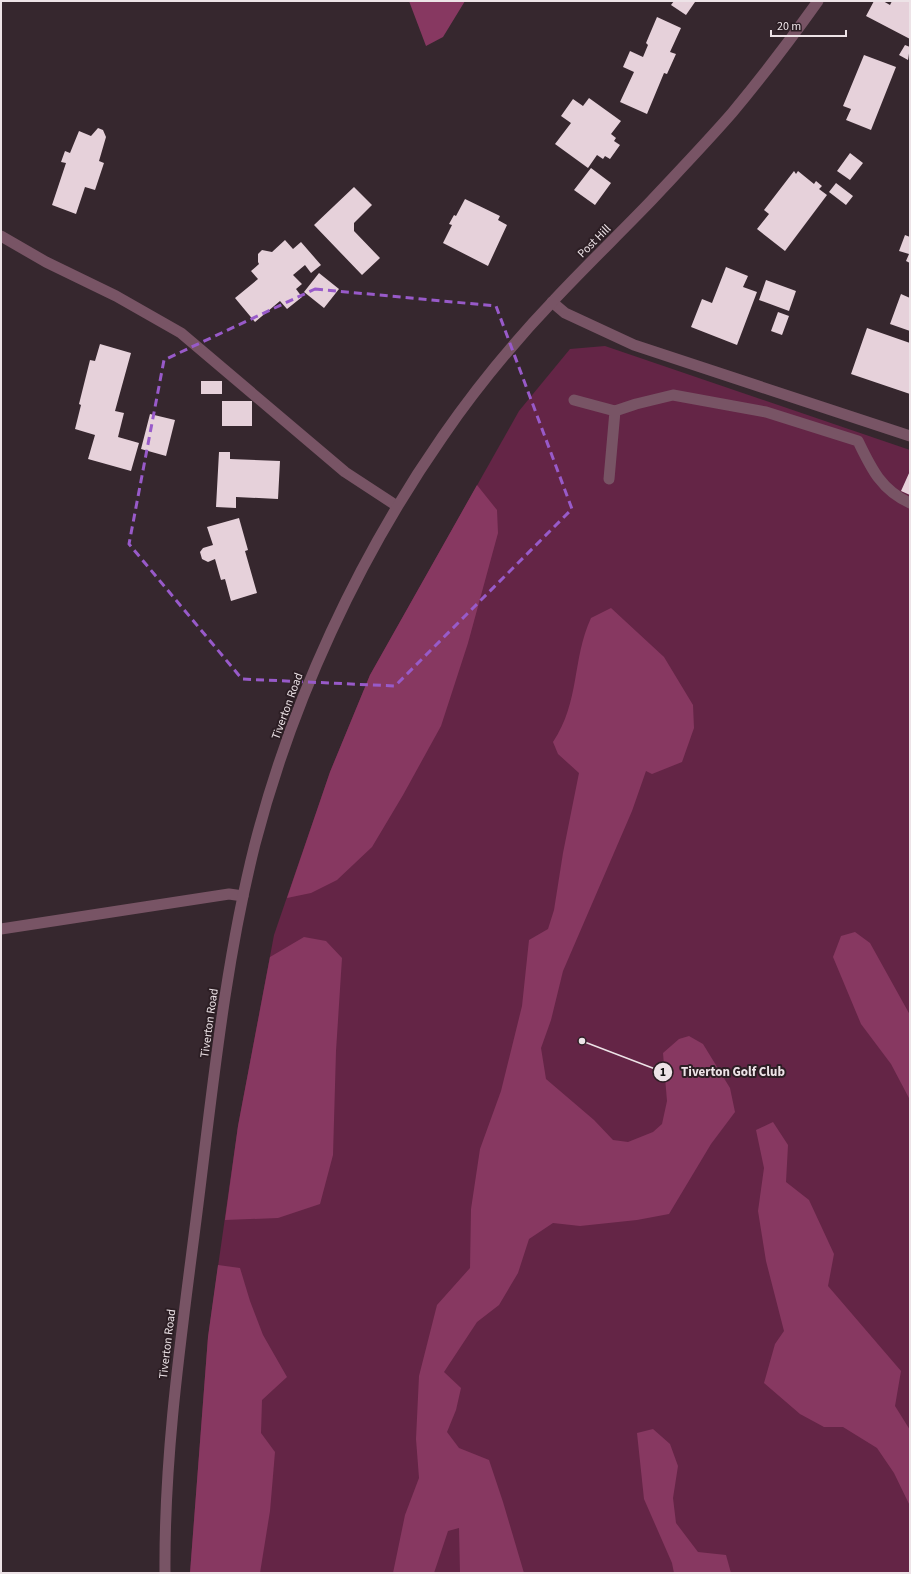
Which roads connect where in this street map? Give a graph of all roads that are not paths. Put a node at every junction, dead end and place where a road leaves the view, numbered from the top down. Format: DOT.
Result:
graph roads {
  1 [pos="818,1"];
  2 [pos="1,236"];
  3 [pos="552,302"];
  4 [pos="574,400"];
  5 [pos="615,411"];
  6 [pos="910,436"];
  7 [pos="609,479"];
  8 [pos="910,503"];
  9 [pos="397,506"];
  10 [pos="243,896"];
  11 [pos="1,929"];
  12 [pos="164,1573"];
  1 -- 3 [label="street, Post Hill"];
  2 -- 9 [label="street"];
  3 -- 6 [label="street"];
  3 -- 9 [label="street, Post Hill"];
  4 -- 5 [label="street"];
  5 -- 7 [label="street"];
  5 -- 8 [label="street"];
  9 -- 10 [label="street, Tiverton Road"];
  10 -- 11 [label="street"];
  10 -- 12 [label="street, Tiverton Road"];
}
